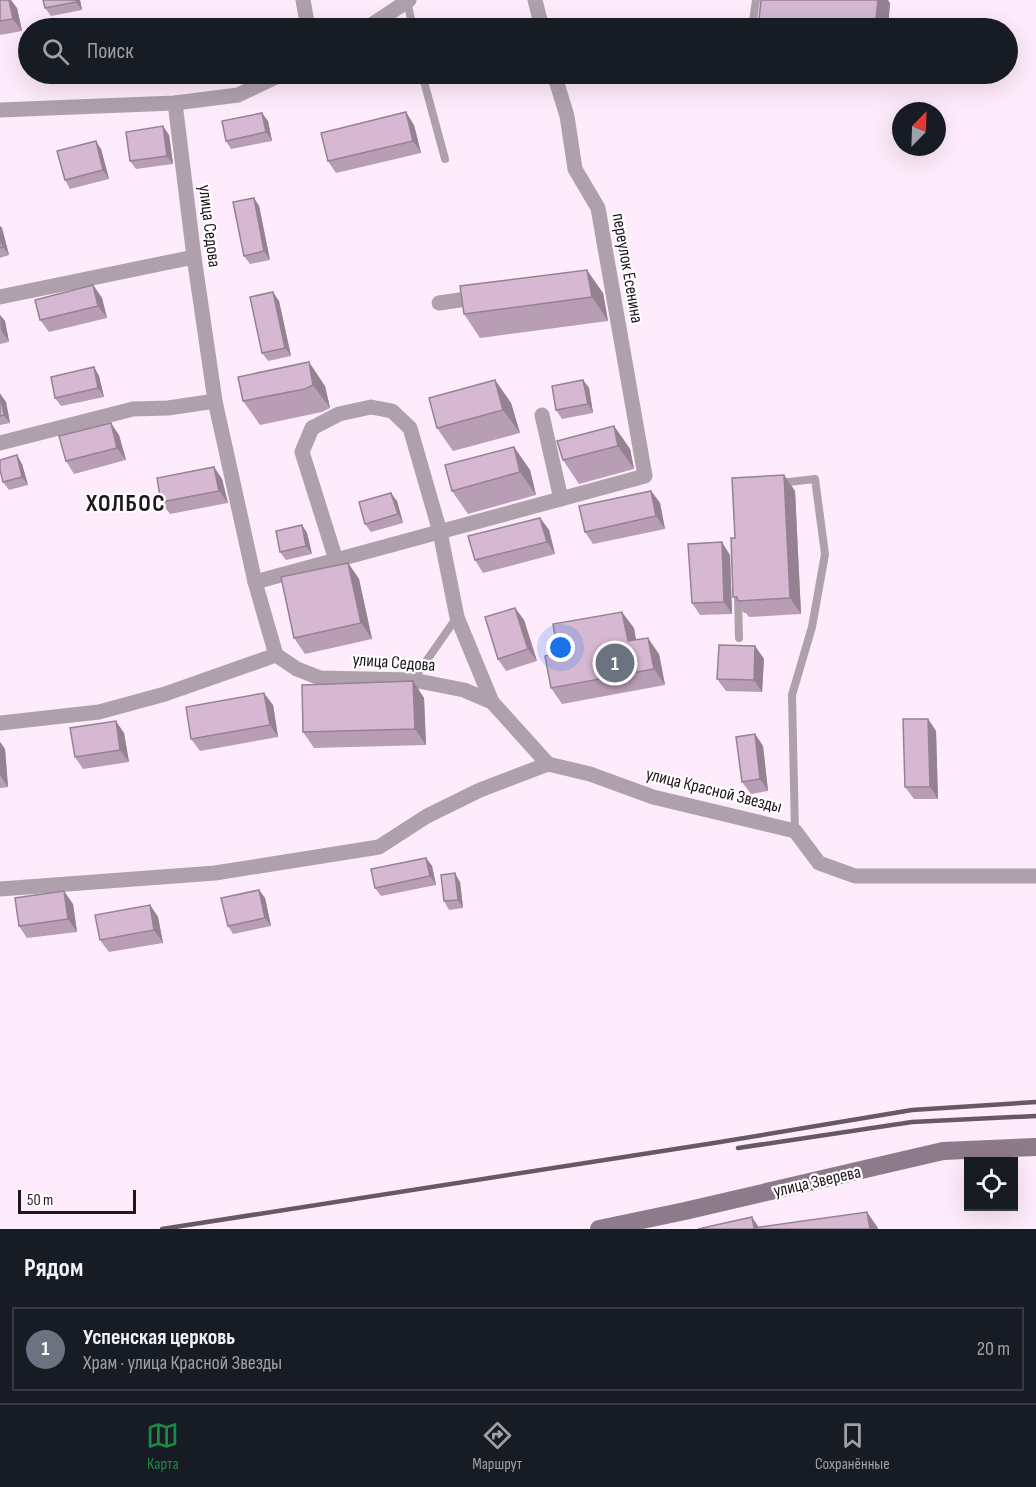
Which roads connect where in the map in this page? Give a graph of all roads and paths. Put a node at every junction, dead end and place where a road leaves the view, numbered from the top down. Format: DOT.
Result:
graph roads {
  1 [pos="303,0"];
  2 [pos="535,0"];
  3 [pos="756,0"];
  4 [pos="408,1"];
  5 [pos="306,18"];
  6 [pos="382,18"];
  7 [pos="411,18"];
  8 [pos="540,18"];
  9 [pos="753,18"];
  10 [pos="261,84"];
  11 [pos="425,84"];
  12 [pos="557,84"];
  13 [pos="175,103"];
  14 [pos="0,110"];
  15 [pos="445,159"];
  16 [pos="194,257"];
  17 [pos="496,295"];
  18 [pos="0,297"];
  19 [pos="439,303"];
  20 [pos="215,401"];
  21 [pos="542,415"];
  22 [pos="0,443"];
  23 [pos="768,484"];
  24 [pos="561,499"];
  25 [pos="440,532"];
  26 [pos="336,560"];
  27 [pos="737,581"];
  28 [pos="255,582"];
  29 [pos="457,617"];
  30 [pos="739,638"];
  31 [pos="276,656"];
  32 [pos="413,680"];
  33 [pos="492,702"];
  34 [pos="0,723"];
  35 [pos="548,764"];
  36 [pos="795,831"];
  37 [pos="1036,876"];
  38 [pos="0,889"];
  39 [pos="1036,1147"];
  40 [pos="599,1229"];
  1 -- 5 [label="street"];
  2 -- 8 [label="street"];
  3 -- 9 [label="lane"];
  4 -- 6 [label="street"];
  4 -- 7 [label="lane"];
  10 -- 13 [label="street"];
  11 -- 15 [label="lane"];
  12 -- 24 [label="street, переулок Есенина"];
  13 -- 14 [label="street"];
  13 -- 16 [label="street, улица Седова"];
  16 -- 18 [label="street"];
  16 -- 20 [label="street, улица Седова"];
  17 -- 19 [label="street"];
  20 -- 22 [label="street"];
  20 -- 28 [label="street, улица Седова"];
  21 -- 24 [label="street"];
  23 -- 36 [label="lane"];
  24 -- 25 [label="street"];
  25 -- 26 [label="street"];
  25 -- 26 [label="street"];
  25 -- 29 [label="street"];
  26 -- 28 [label="street"];
  27 -- 30 [label="lane"];
  28 -- 31 [label="street, улица Седова"];
  29 -- 32 [label="lane"];
  29 -- 33 [label="street"];
  31 -- 32 [label="street, улица Седова"];
  31 -- 34 [label="street"];
  32 -- 33 [label="street, улица Седова"];
  33 -- 35 [label="street, улица Седова"];
  35 -- 36 [label="street, улица Красной Звезды"];
  35 -- 38 [label="street"];
  36 -- 37 [label="street, улица Красной Звезды"];
  39 -- 40 [label="main road, улица Зверева"];
}
